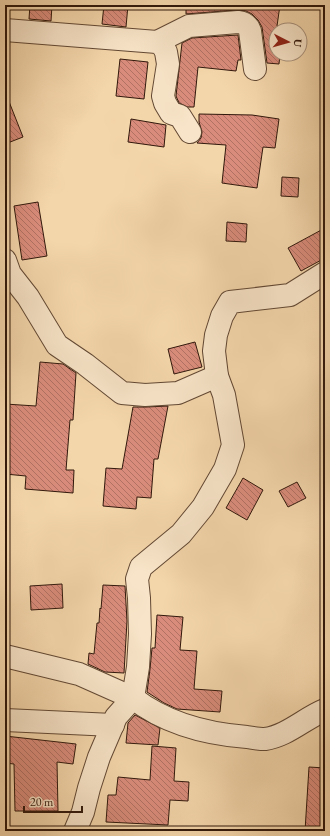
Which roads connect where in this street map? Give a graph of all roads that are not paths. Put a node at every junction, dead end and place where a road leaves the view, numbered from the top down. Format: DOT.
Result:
graph roads {
  1 [pos="5,30"];
  2 [pos="157,42"];
  3 [pos="255,68"];
  4 [pos="190,132"];
  5 [pos="5,260"];
  6 [pos="325,273"];
  7 [pos="217,376"];
  8 [pos="5,656"];
  9 [pos="133,698"];
  10 [pos="325,710"];
  11 [pos="5,720"];
  12 [pos="113,725"];
  13 [pos="75,831"];
  1 -- 2 [label="street"];
  2 -- 3 [label="street"];
  2 -- 4 [label="street"];
  5 -- 7 [label="street"];
  6 -- 7 [label="street"];
  7 -- 9 [label="street"];
  8 -- 9 [label="street"];
  9 -- 10 [label="street"];
  9 -- 12 [label="street"];
  11 -- 12 [label="street"];
  12 -- 13 [label="street"];
}
